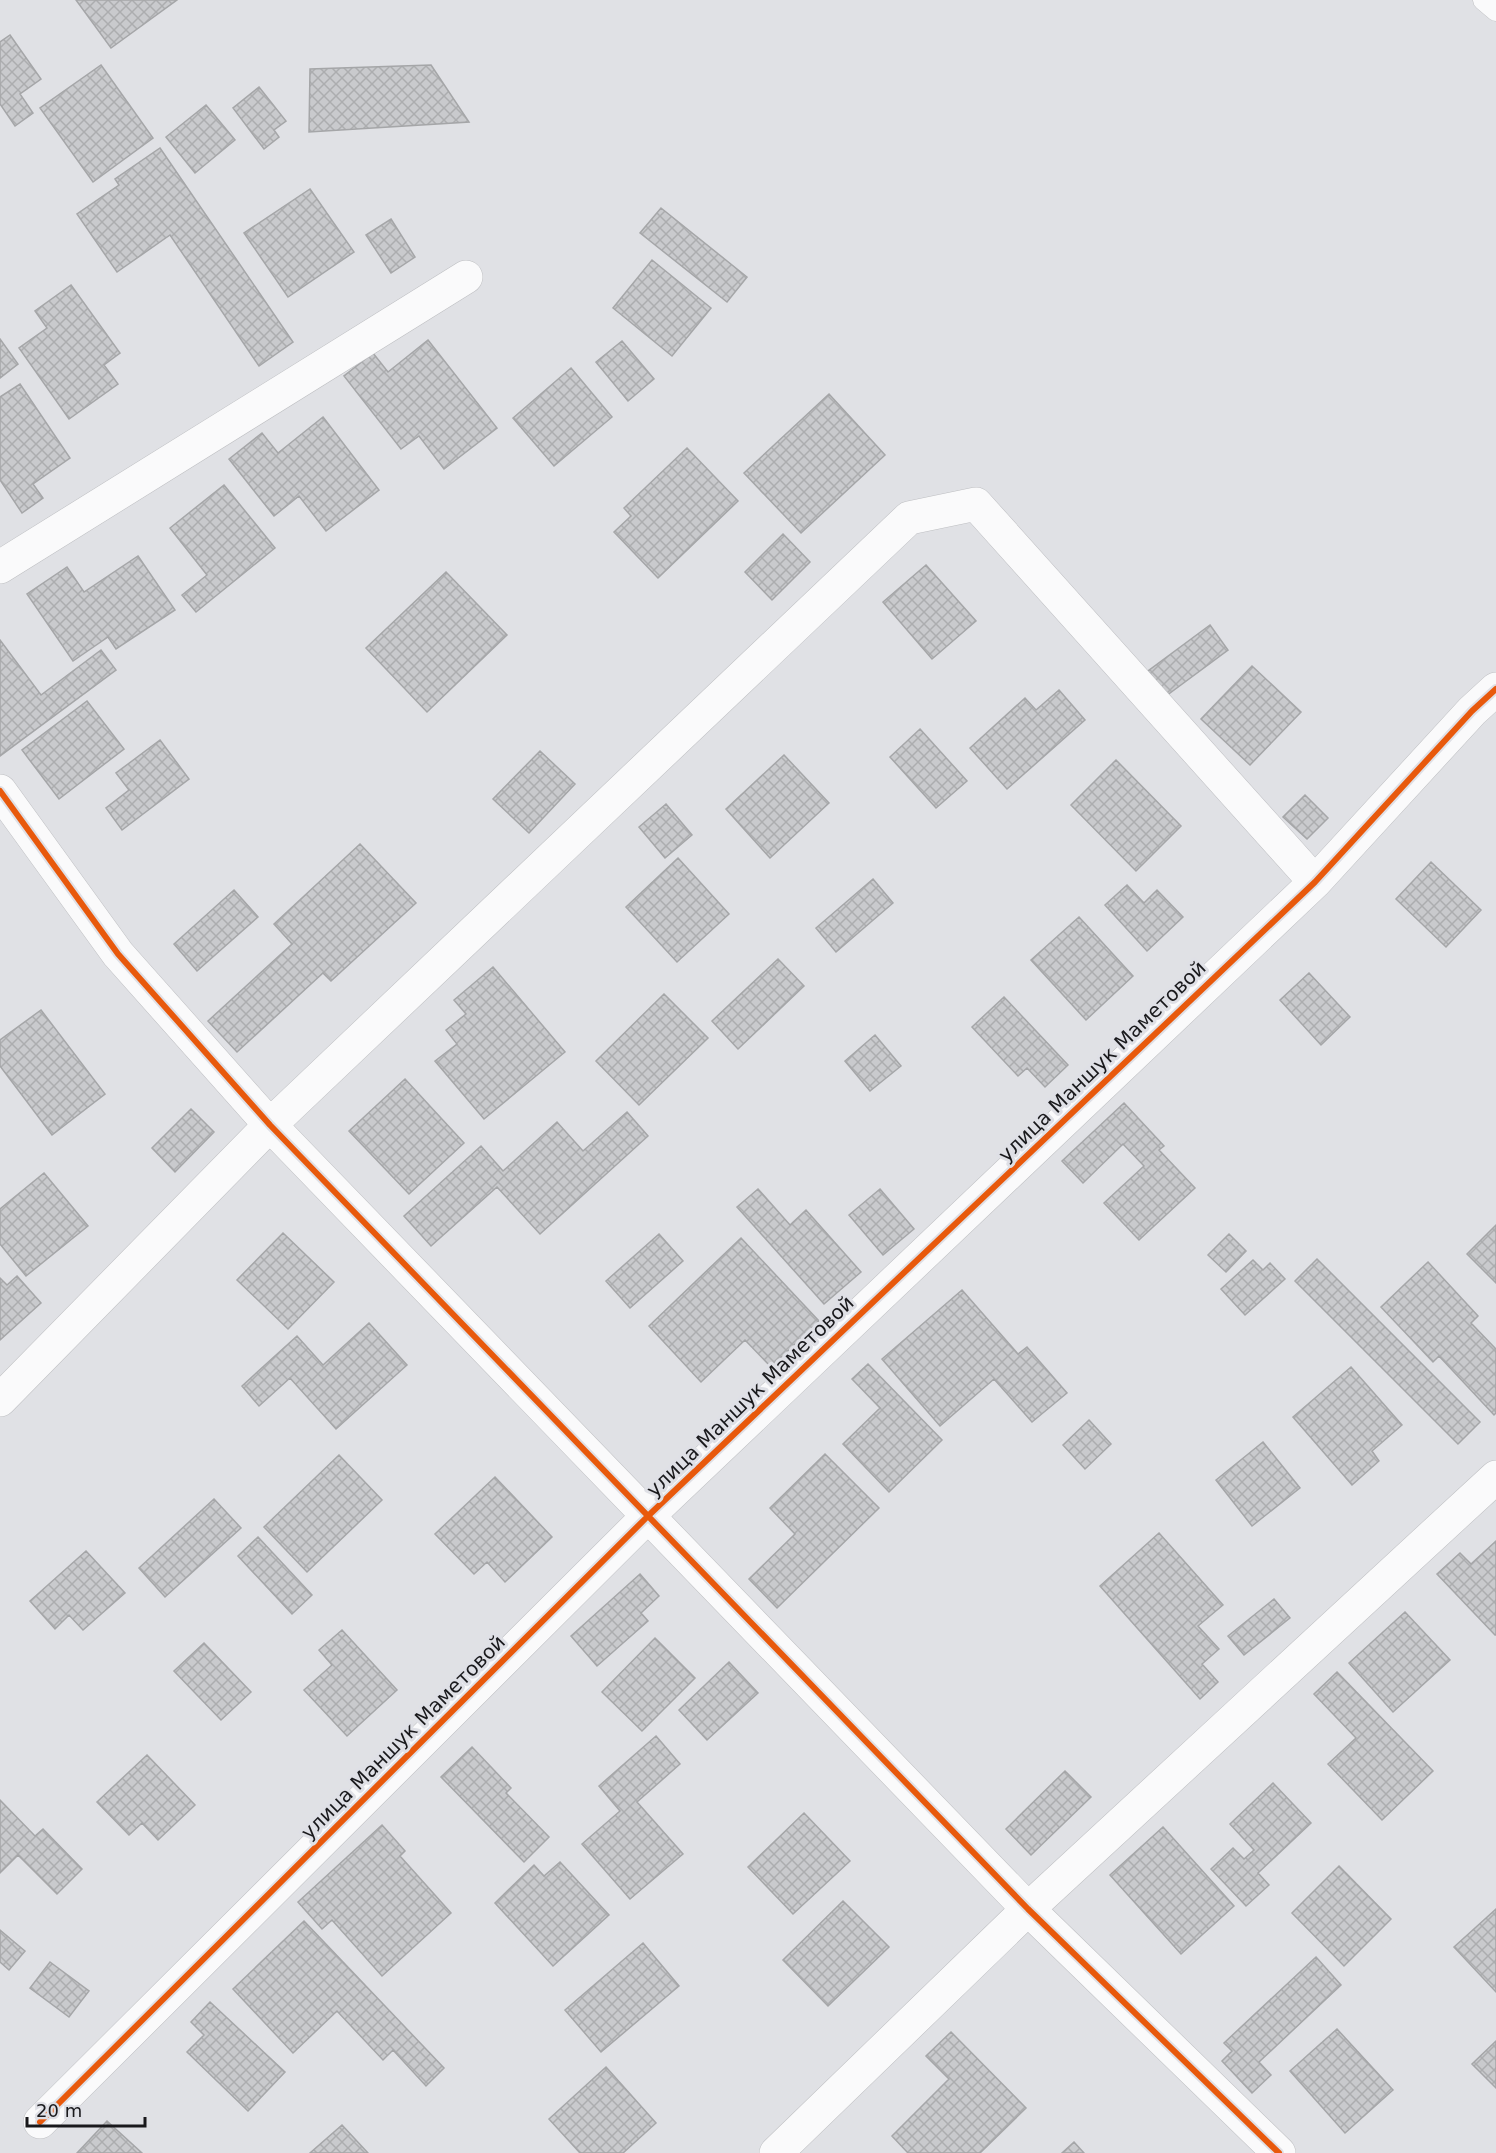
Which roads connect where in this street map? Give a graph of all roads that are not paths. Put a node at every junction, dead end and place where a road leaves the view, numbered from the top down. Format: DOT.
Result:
graph roads {
  1 [pos="1483,0"];
  2 [pos="1496,11"];
  3 [pos="466,277"];
  4 [pos="0,567"];
  5 [pos="1496,689"];
  6 [pos="0,791"];
  7 [pos="1315,882"];
  8 [pos="270,1125"];
  9 [pos="0,1400"];
  10 [pos="1496,1477"];
  11 [pos="648,1516"];
  12 [pos="1028,1909"];
  13 [pos="40,2122"];
  14 [pos="776,2153"];
  15 [pos="1279,2153"];
  1 -- 2 [label="lane"];
  3 -- 4 [label="street"];
  5 -- 7 [label="street, улица Маншук Маметовой"];
  6 -- 8 [label="street"];
  7 -- 8 [label="street"];
  7 -- 11 [label="street, улица Маншук Маметовой"];
  8 -- 9 [label="street"];
  8 -- 11 [label="street"];
  10 -- 12 [label="street"];
  11 -- 12 [label="street"];
  11 -- 13 [label="street, улица Маншук Маметовой"];
  12 -- 14 [label="street"];
  12 -- 15 [label="street"];
}
